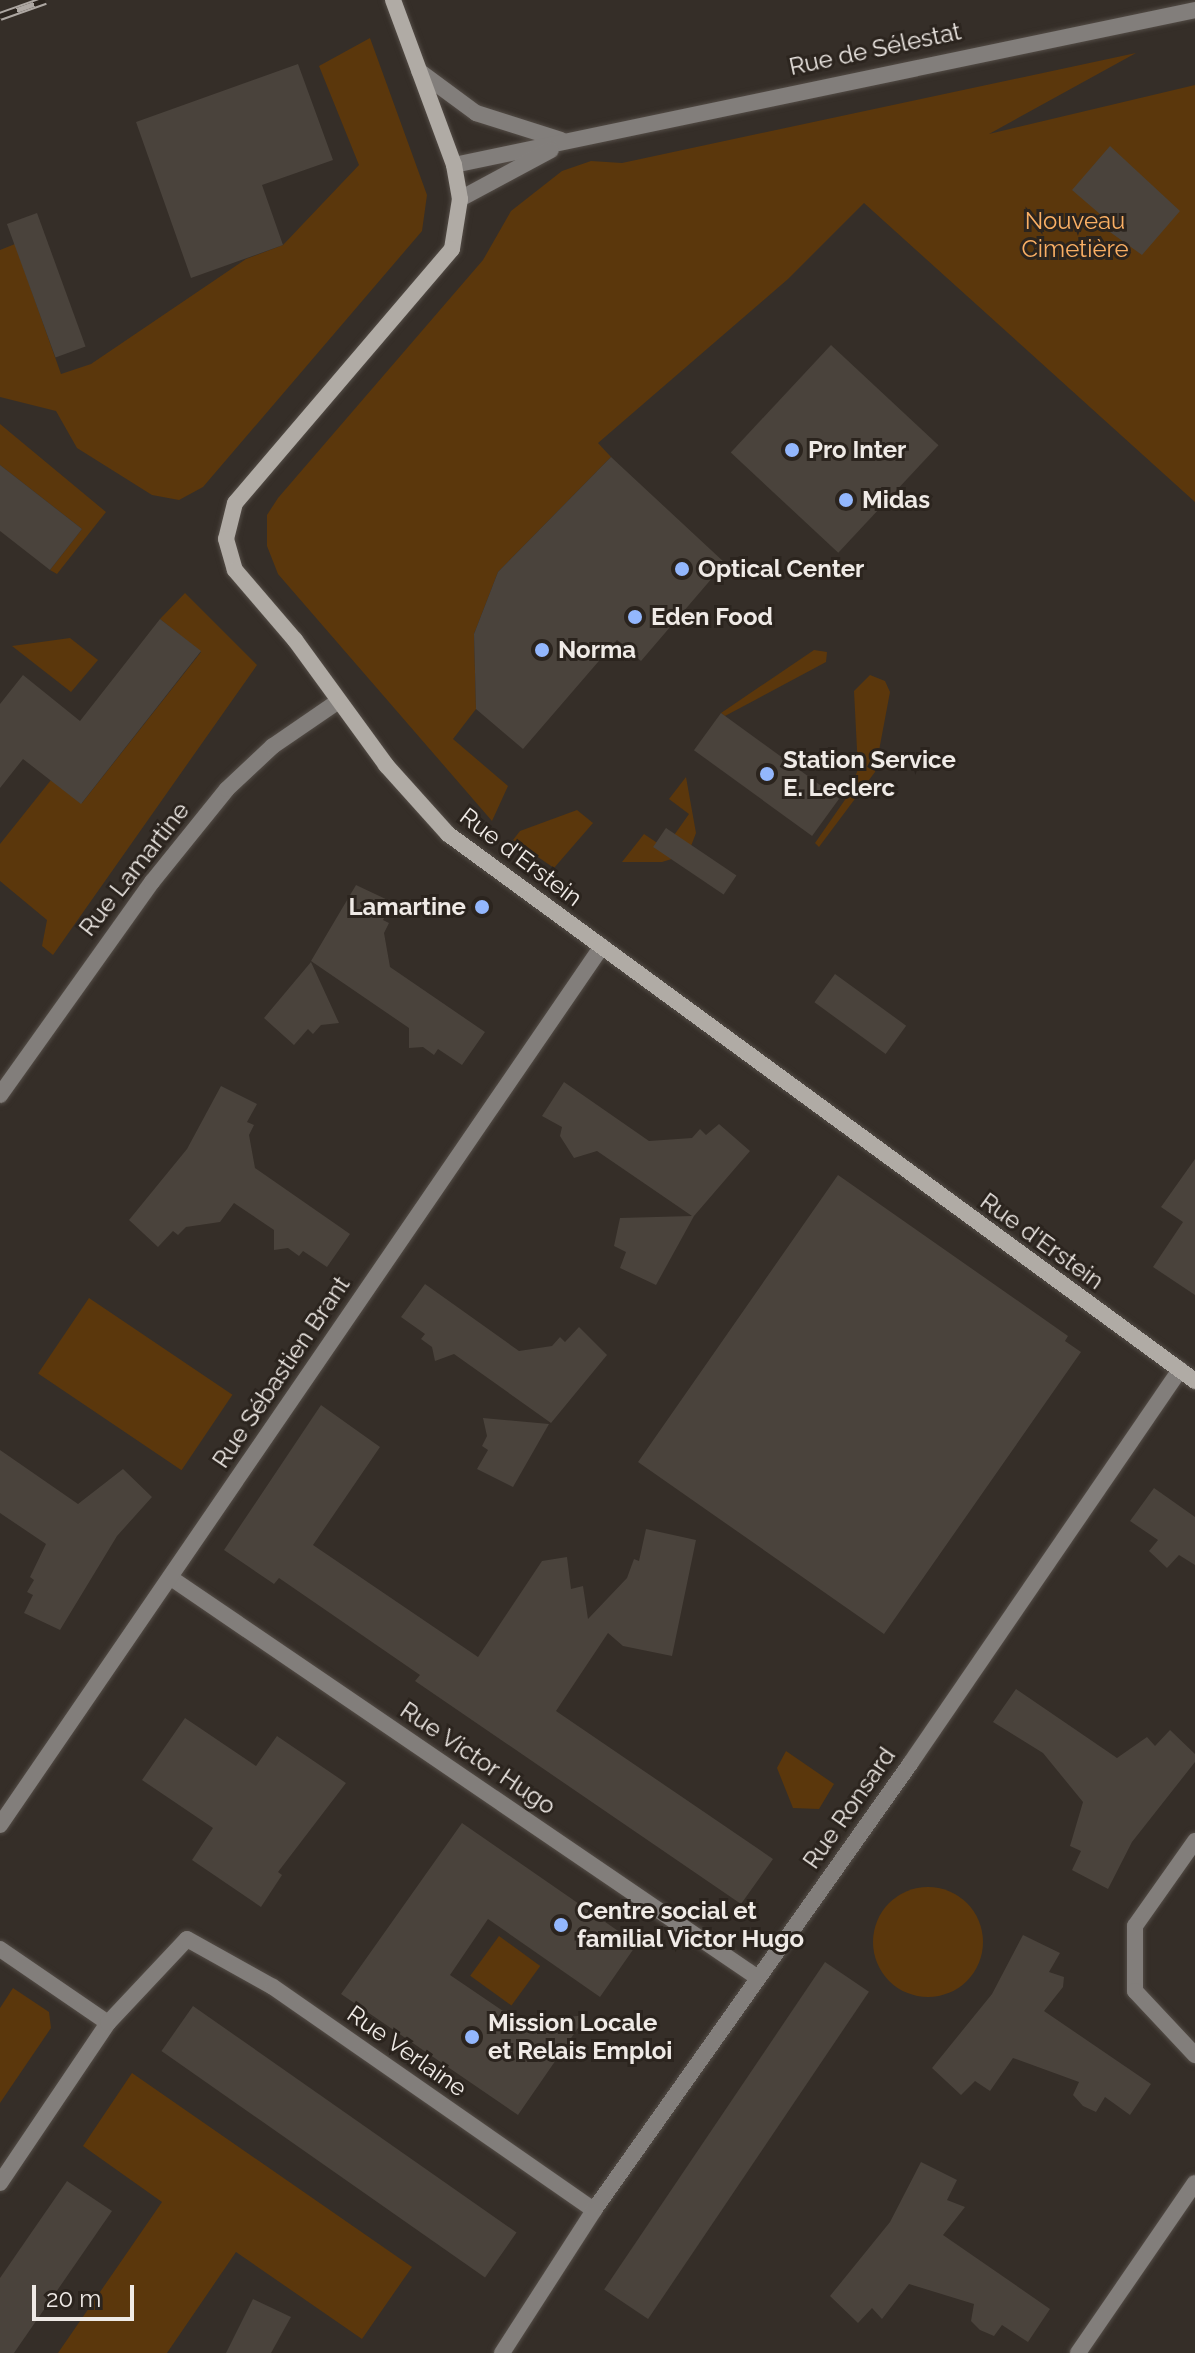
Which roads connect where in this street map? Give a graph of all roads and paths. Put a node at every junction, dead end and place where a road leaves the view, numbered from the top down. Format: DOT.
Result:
graph roads {
  1 [pos="393,0"];
  2 [pos="1195,10"];
  3 [pos="419,71"];
  4 [pos="566,142"];
  5 [pos="454,165"];
  6 [pos="460,199"];
  7 [pos="337,702"];
  8 [pos="602,946"];
  9 [pos="0,1095"];
  10 [pos="1180,1370"];
  11 [pos="1195,1381"];
  12 [pos="171,1578"];
  13 [pos="0,1825"];
  14 [pos="1195,1841"];
  15 [pos="0,1949"];
  16 [pos="758,1978"];
  17 [pos="108,2023"];
  18 [pos="1195,2055"];
  19 [pos="0,2183"];
  20 [pos="1195,2183"];
  21 [pos="594,2210"];
  22 [pos="502,2353"];
  23 [pos="1078,2353"];
  1 -- 3 [label="street, Rue d'Erstein"];
  2 -- 4 [label="street, Rue de Sélestat"];
  3 -- 4 [label="street, Rue de Sélestat"];
  3 -- 5 [label="street, Rue d'Erstein"];
  4 -- 5 [label="street, Rue de Sélestat"];
  4 -- 6 [label="street, Rue de Sélestat"];
  5 -- 6 [label="street, Rue d'Erstein"];
  6 -- 7 [label="street, Rue d'Erstein"];
  7 -- 8 [label="street, Rue d'Erstein"];
  7 -- 9 [label="street, Rue Lamartine"];
  8 -- 10 [label="street, Rue d'Erstein"];
  8 -- 12 [label="street, Rue Sébastien Brant"];
  10 -- 11 [label="street, Rue d'Erstein"];
  10 -- 16 [label="street, Rue Ronsard"];
  12 -- 13 [label="street, Rue Sébastien Brant"];
  12 -- 16 [label="street, Rue Victor Hugo"];
  14 -- 18 [label="street"];
  15 -- 17 [label="street"];
  16 -- 21 [label="street, Rue Ronsard"];
  17 -- 19 [label="street"];
  17 -- 21 [label="street, Rue Verlaine"];
  20 -- 23 [label="street"];
  21 -- 22 [label="street, Rue Ronsard"];
}
